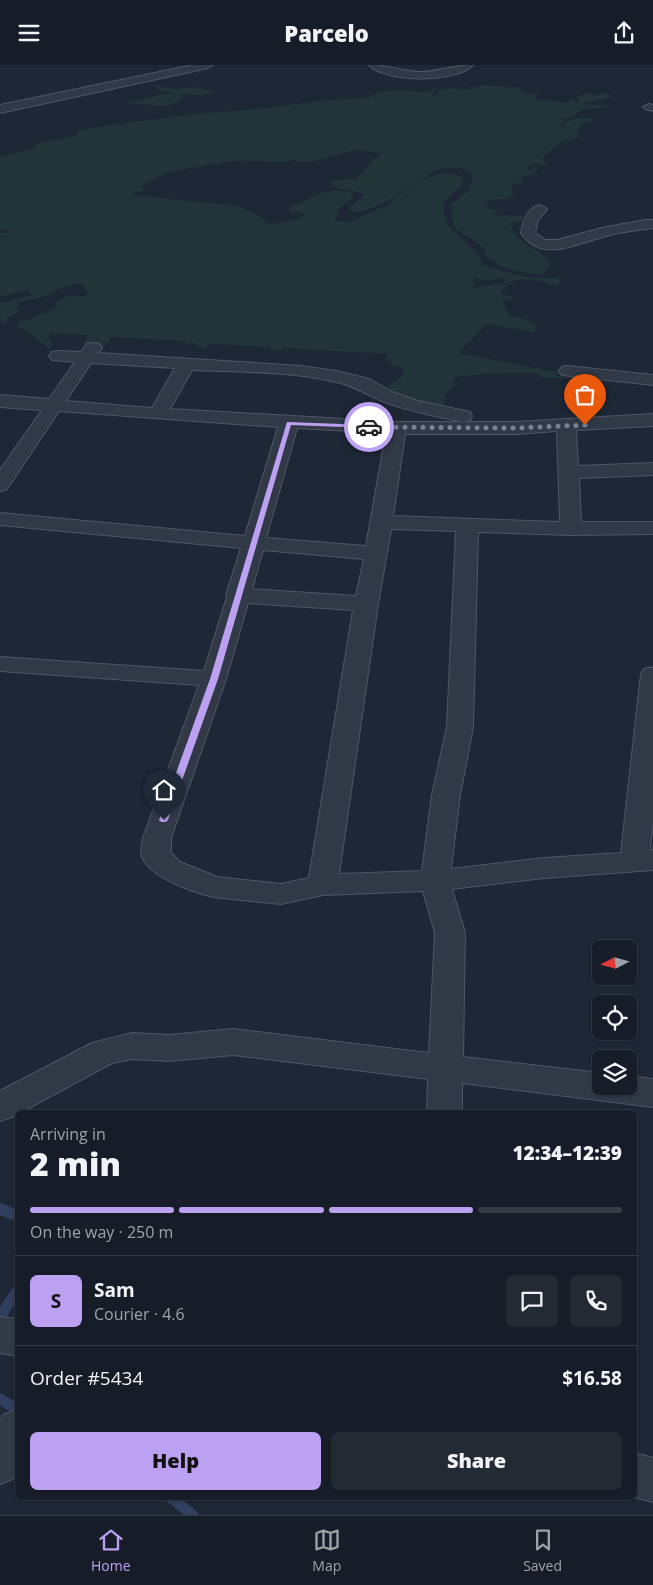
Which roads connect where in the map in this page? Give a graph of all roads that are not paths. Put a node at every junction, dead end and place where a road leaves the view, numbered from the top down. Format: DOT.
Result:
graph roads {
  1 [pos="173,65"];
  2 [pos="208,65"];
  3 [pos="374,65"];
  4 [pos="468,65"];
  5 [pos="185,71"];
  6 [pos="0,109"];
  7 [pos="540,209"];
  8 [pos="653,224"];
  9 [pos="90,353"];
  10 [pos="58,356"];
  11 [pos="184,359"];
  12 [pos="568,371"];
  13 [pos="653,380"];
  14 [pos="0,401"];
  15 [pos="54,406"];
  16 [pos="158,414"];
  17 [pos="653,420"];
  18 [pos="289,423"];
  19 [pos="605,423"];
  20 [pos="566,426"];
  21 [pos="396,428"];
  22 [pos="653,469"];
  23 [pos="568,472"];
  24 [pos="0,485"];
  25 [pos="0,519"];
  26 [pos="382,522"];
  27 [pos="467,526"];
  28 [pos="653,527"];
  29 [pos="571,529"];
  30 [pos="253,543"];
  31 [pos="374,553"];
  32 [pos="237,595"];
  33 [pos="366,604"];
  34 [pos="0,664"];
  35 [pos="653,674"];
  36 [pos="214,679"];
  37 [pos="644,860"];
  38 [pos="435,881"];
  39 [pos="323,885"];
  40 [pos="446,1069"];
  41 [pos="653,1093"];
  42 [pos="0,1107"];
  43 [pos="444,1110"];
  44 [pos="0,1335"];
  45 [pos="15,1338"];
  46 [pos="15,1436"];
  47 [pos="0,1463"];
  48 [pos="637,1475"];
  49 [pos="653,1479"];
  1 -- 5 [label="street"];
  2 -- 5 [label="street"];
  3 -- 4 [label="street"];
  5 -- 6 [label="street"];
  7 -- 8 [label="street"];
  9 -- 10 [label="street"];
  9 -- 11 [label="street"];
  9 -- 15 [label="street"];
  11 -- 16 [label="street"];
  11 -- 19 [label="street"];
  12 -- 13 [label="street"];
  14 -- 15 [label="street"];
  15 -- 16 [label="street"];
  15 -- 24 [label="street"];
  16 -- 18 [label="street"];
  17 -- 19 [label="street"];
  18 -- 21 [label="street"];
  18 -- 30 [label="street"];
  19 -- 20 [label="street"];
  20 -- 21 [label="street"];
  20 -- 23 [label="street"];
  21 -- 26 [label="street"];
  22 -- 23 [label="street"];
  23 -- 29 [label="street"];
  25 -- 30 [label="street"];
  26 -- 27 [label="street"];
  26 -- 31 [label="street"];
  27 -- 29 [label="street"];
  27 -- 38 [label="street"];
  28 -- 29 [label="street"];
  30 -- 31 [label="street"];
  30 -- 32 [label="street"];
  31 -- 33 [label="street"];
  32 -- 33 [label="street"];
  32 -- 36 [label="street"];
  33 -- 39 [label="street"];
  34 -- 36 [label="street"];
  35 -- 37 [label="street"];
  36 -- 39 [label="street"];
  37 -- 38 [label="street"];
  38 -- 39 [label="street"];
  38 -- 40 [label="street"];
  40 -- 41 [label="street"];
  40 -- 42 [label="street"];
  40 -- 43 [label="street"];
  44 -- 45 [label="street"];
  46 -- 47 [label="street"];
  48 -- 49 [label="street"];
}
